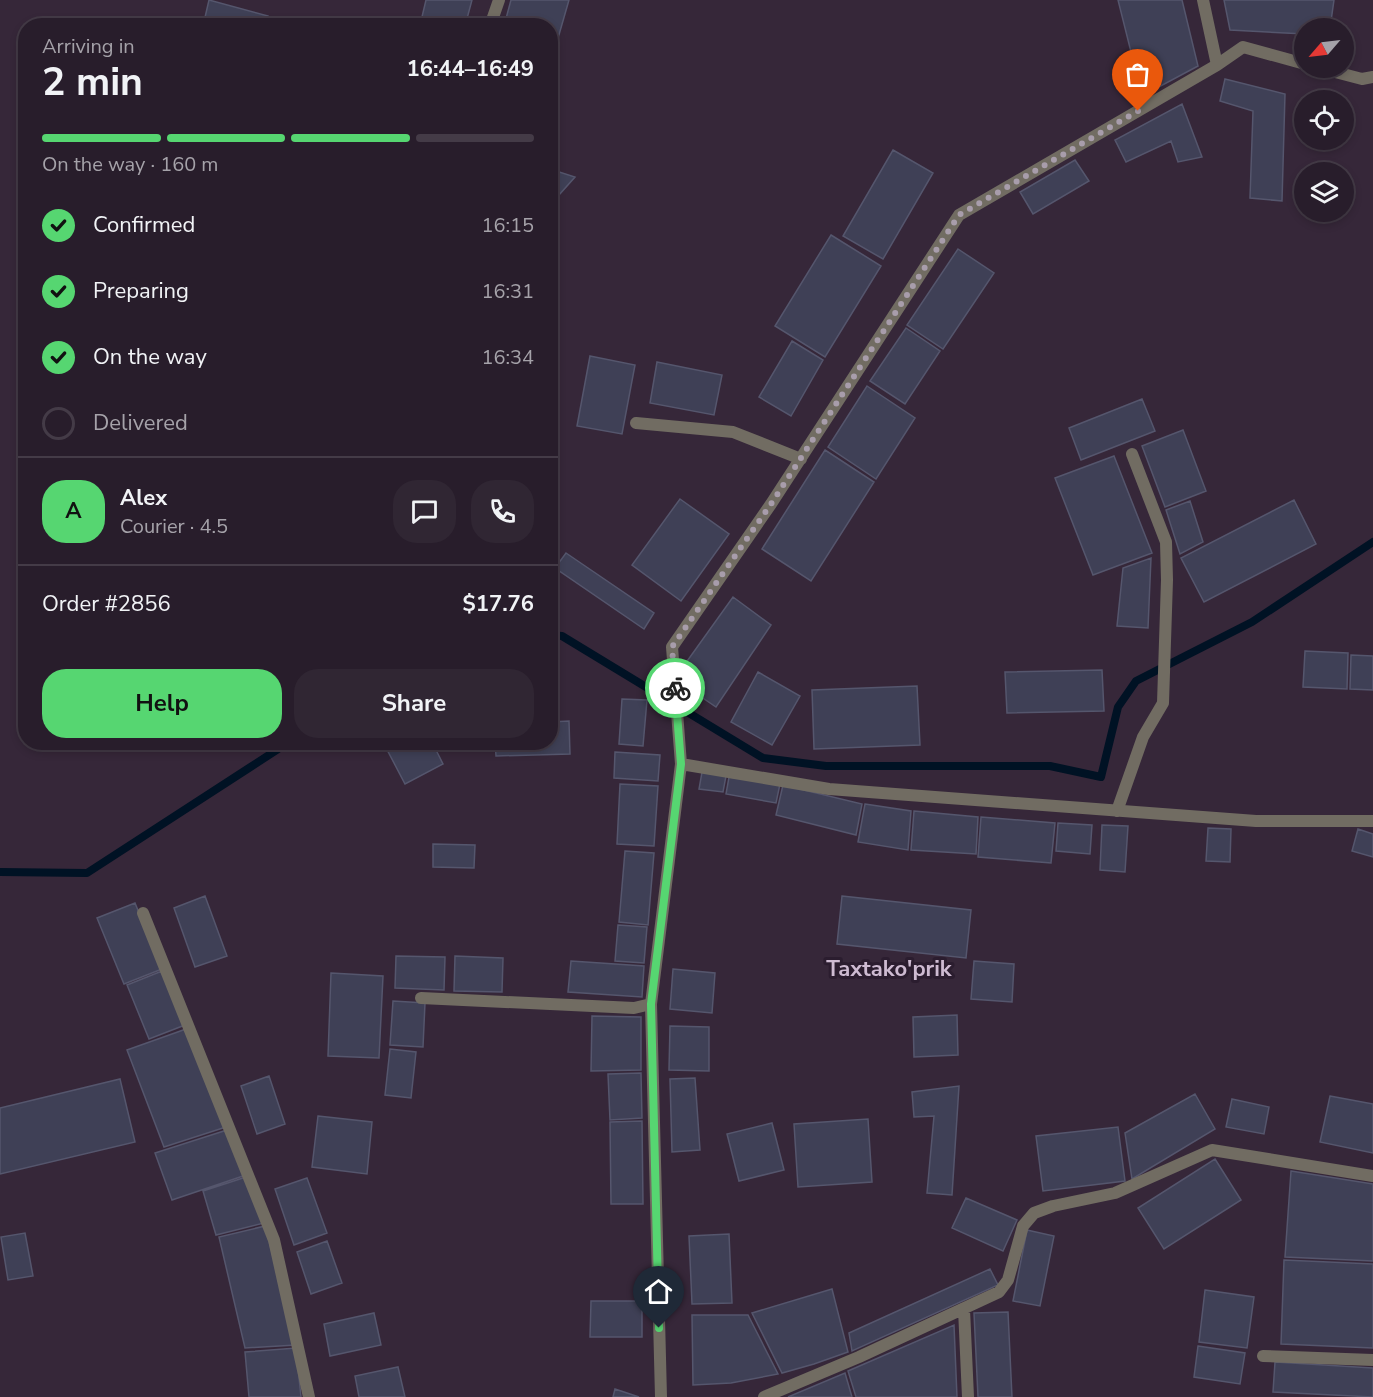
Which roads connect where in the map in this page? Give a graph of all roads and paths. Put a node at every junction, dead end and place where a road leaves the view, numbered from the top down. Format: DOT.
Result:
graph roads {
  1 [pos="499,0"];
  2 [pos="1203,0"];
  3 [pos="493,18"];
  4 [pos="1294,61"];
  5 [pos="1218,65"];
  6 [pos="1354,77"];
  7 [pos="1373,77"];
  8 [pos="636,423"];
  9 [pos="1132,454"];
  10 [pos="801,459"];
  11 [pos="681,764"];
  12 [pos="1117,811"];
  13 [pos="1373,821"];
  14 [pos="143,913"];
  15 [pos="421,998"];
  16 [pos="651,1004"];
  17 [pos="1373,1176"];
  18 [pos="963,1309"];
  19 [pos="1263,1356"];
  20 [pos="1373,1360"];
  21 [pos="309,1397"];
  22 [pos="661,1397"];
  23 [pos="764,1397"];
  24 [pos="968,1397"];
  1 -- 3 [label="street"];
  2 -- 5 [label="street"];
  4 -- 5 [label="street"];
  5 -- 10 [label="street"];
  6 -- 7 [label="street"];
  8 -- 10 [label="street"];
  9 -- 12 [label="street"];
  10 -- 11 [label="street"];
  11 -- 12 [label="street"];
  11 -- 16 [label="street"];
  12 -- 13 [label="street"];
  14 -- 21 [label="street"];
  15 -- 16 [label="street"];
  16 -- 22 [label="street"];
  17 -- 18 [label="street"];
  18 -- 23 [label="street"];
  18 -- 24 [label="street"];
  19 -- 20 [label="street"];
}
